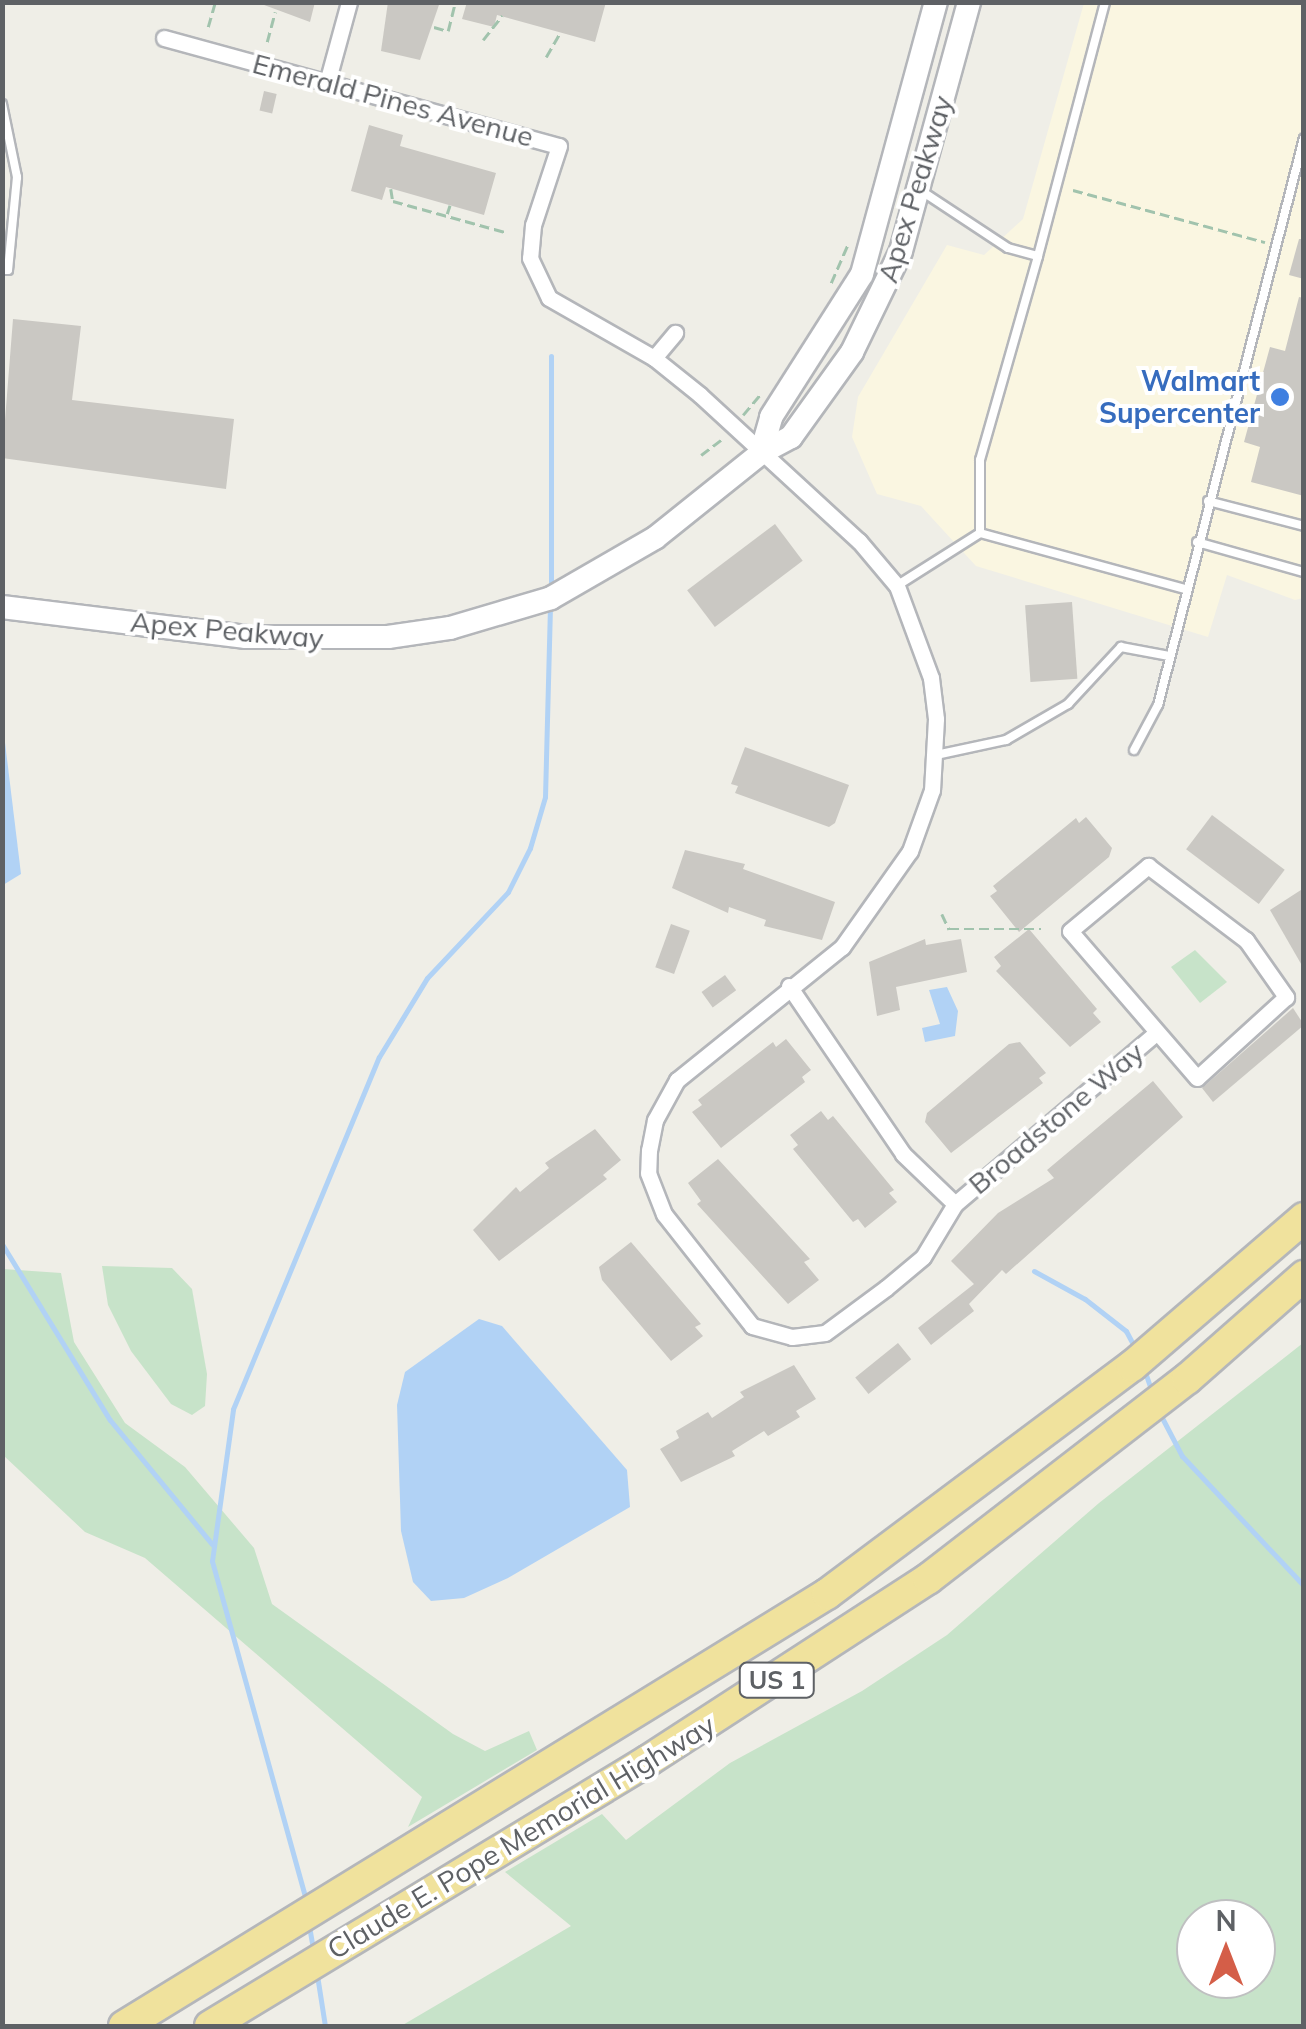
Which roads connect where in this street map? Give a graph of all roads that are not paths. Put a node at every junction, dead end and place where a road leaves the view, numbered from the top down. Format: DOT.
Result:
graph roads {
  1 [pos="349,2"];
  2 [pos="936,2"];
  3 [pos="969,2"];
  4 [pos="1105,2"];
  5 [pos="164,38"];
  6 [pos="328,79"];
  7 [pos="2,104"];
  8 [pos="902,130"];
  9 [pos="1304,138"];
  10 [pos="920,190"];
  11 [pos="1038,256"];
  12 [pos="2,270"];
  13 [pos="676,333"];
  14 [pos="654,358"];
  15 [pos="761,453"];
  16 [pos="1208,501"];
  17 [pos="1304,526"];
  18 [pos="980,532"];
  19 [pos="1197,542"];
  20 [pos="1304,572"];
  21 [pos="897,586"];
  22 [pos="1185,589"];
  23 [pos="2,606"];
  24 [pos="1169,656"];
  25 [pos="1134,750"];
  26 [pos="936,754"];
  27 [pos="789,986"];
  28 [pos="1156,1033"];
  29 [pos="955,1204"];
  30 [pos="1304,1218"];
  31 [pos="1304,1276"];
  32 [pos="124,2026"];
  33 [pos="210,2026"];
  1 -- 6 [label="street"];
  2 -- 8 [label="main road, Apex Peakway"];
  3 -- 10 [label="main road, Apex Peakway"];
  4 -- 11 [label="lane"];
  5 -- 6 [label="street, Emerald Pines Avenue"];
  6 -- 14 [label="street, Emerald Pines Avenue"];
  7 -- 12 [label="lane"];
  8 -- 10 [label="main road"];
  8 -- 15 [label="main road, Apex Peakway"];
  9 -- 16 [label="lane"];
  10 -- 11 [label="lane"];
  10 -- 15 [label="main road, Apex Peakway"];
  11 -- 18 [label="lane"];
  13 -- 14 [label="street"];
  14 -- 15 [label="street, Emerald Pines Avenue"];
  15 -- 21 [label="street, Broadstone Way"];
  15 -- 23 [label="main road, Apex Peakway"];
  16 -- 17 [label="lane"];
  16 -- 19 [label="lane"];
  18 -- 21 [label="lane"];
  18 -- 22 [label="lane"];
  19 -- 20 [label="lane"];
  19 -- 22 [label="lane"];
  21 -- 26 [label="street, Broadstone Way"];
  22 -- 24 [label="lane"];
  24 -- 25 [label="lane"];
  24 -- 26 [label="lane"];
  26 -- 27 [label="street, Broadstone Way"];
  27 -- 29 [label="street, Broadstone Way"];
  27 -- 29 [label="street, Broadstone Way"];
  28 -- 28 [label="street, Broadstone Way"];
  28 -- 29 [label="street, Broadstone Way"];
  30 -- 32 [label="highway, US 1"];
  31 -- 33 [label="highway, Claude E. Pope Memorial Highway / US 1"];
}
